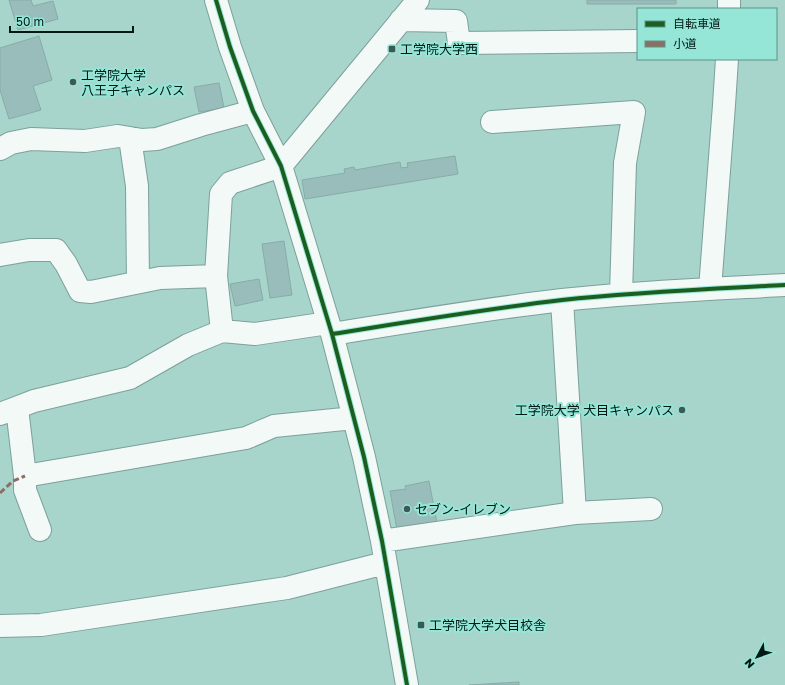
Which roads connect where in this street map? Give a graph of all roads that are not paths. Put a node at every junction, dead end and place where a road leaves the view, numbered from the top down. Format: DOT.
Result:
graph roads {
  1 [pos="216,0"];
  2 [pos="418,0"];
  3 [pos="401,20"];
  4 [pos="637,41"];
  5 [pos="727,60"];
  6 [pos="253,111"];
  7 [pos="492,122"];
  8 [pos="130,138"];
  9 [pos="0,149"];
  10 [pos="281,166"];
  11 [pos="0,254"];
  12 [pos="216,276"];
  13 [pos="138,282"];
  14 [pos="785,285"];
  15 [pos="710,289"];
  16 [pos="621,294"];
  17 [pos="562,300"];
  18 [pos="330,329"];
  19 [pos="222,331"];
  20 [pos="9,411"];
  21 [pos="354,418"];
  22 [pos="25,476"];
  23 [pos="651,509"];
  24 [pos="575,513"];
  25 [pos="40,530"];
  26 [pos="382,541"];
  27 [pos="385,563"];
  28 [pos="0,626"];
  29 [pos="407,685"];
  1 -- 6 [label="street"];
  2 -- 3 [label="street"];
  3 -- 4 [label="street"];
  3 -- 10 [label="street"];
  5 -- 15 [label="street"];
  6 -- 8 [label="street"];
  6 -- 10 [label="street"];
  7 -- 16 [label="street"];
  8 -- 9 [label="street"];
  8 -- 13 [label="street"];
  10 -- 12 [label="street"];
  10 -- 18 [label="street"];
  11 -- 13 [label="street"];
  12 -- 13 [label="street"];
  12 -- 19 [label="street"];
  14 -- 15 [label="street"];
  15 -- 16 [label="street"];
  16 -- 17 [label="street"];
  17 -- 18 [label="street"];
  17 -- 24 [label="street"];
  18 -- 19 [label="street"];
  18 -- 21 [label="street"];
  19 -- 20 [label="street"];
  20 -- 22 [label="street"];
  21 -- 22 [label="street"];
  21 -- 26 [label="street"];
  22 -- 25 [label="street"];
  23 -- 24 [label="street"];
  24 -- 26 [label="street"];
  26 -- 27 [label="street"];
  27 -- 28 [label="street"];
  27 -- 29 [label="street"];
}
